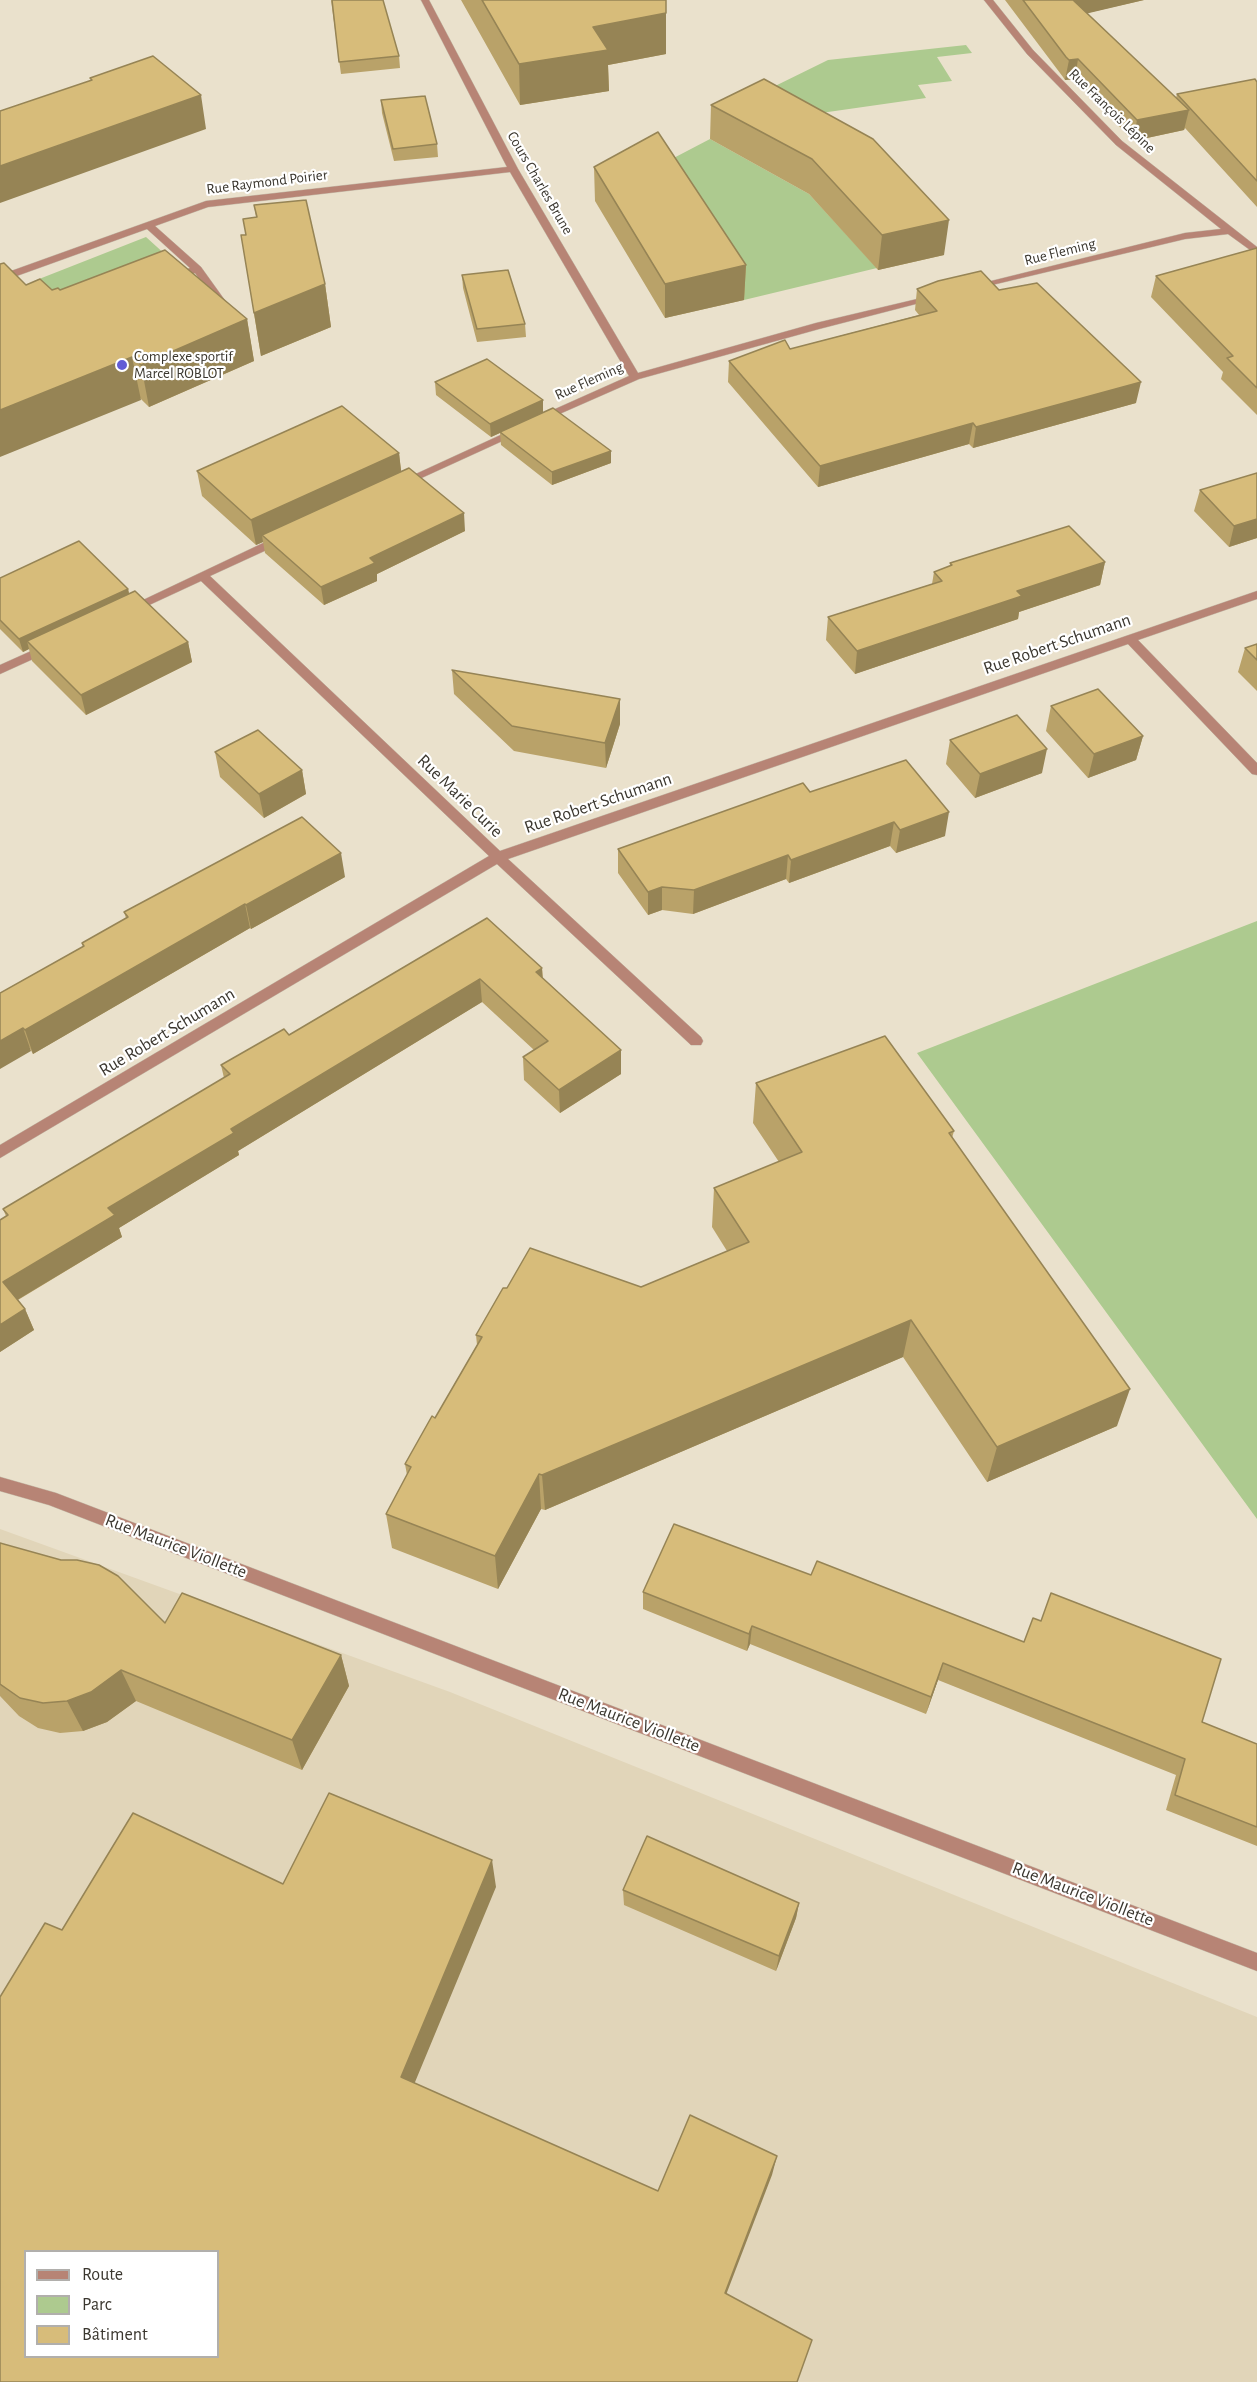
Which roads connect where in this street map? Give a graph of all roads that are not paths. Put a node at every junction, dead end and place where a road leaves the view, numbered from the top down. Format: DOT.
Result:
graph roads {
  1 [pos="424,0"];
  2 [pos="988,0"];
  3 [pos="513,169"];
  4 [pos="148,225"];
  5 [pos="1229,231"];
  6 [pos="1257,252"];
  7 [pos="197,269"];
  8 [pos="14,274"];
  9 [pos="0,279"];
  10 [pos="23,282"];
  11 [pos="164,282"];
  12 [pos="969,290"];
  13 [pos="946,295"];
  14 [pos="224,306"];
  15 [pos="635,377"];
  16 [pos="389,489"];
  17 [pos="292,534"];
  18 [pos="202,575"];
  19 [pos="1257,596"];
  20 [pos="117,615"];
  21 [pos="1129,638"];
  22 [pos="64,640"];
  23 [pos="0,670"];
  24 [pos="1257,771"];
  25 [pos="498,857"];
  26 [pos="696,1041"];
  27 [pos="0,1152"];
  28 [pos="0,1484"];
  29 [pos="1257,1962"];
  1 -- 3 [label="street, Cours Charles Brune"];
  2 -- 5 [label="street, Rue François Lépine"];
  3 -- 4 [label="street, Rue Raymond Poirier"];
  3 -- 15 [label="street, Cours Charles Brune"];
  4 -- 7 [label="street"];
  4 -- 8 [label="street, Rue Raymond Poirier"];
  5 -- 6 [label="street, Rue François Lépine"];
  5 -- 12 [label="street, Rue Fleming"];
  7 -- 11 [label="street"];
  7 -- 14 [label="street"];
  8 -- 9 [label="street, Rue Raymond Poirier"];
  8 -- 10 [label="street"];
  13 -- 15 [label="street, Rue Fleming"];
  15 -- 16 [label="street, Rue Fleming"];
  17 -- 18 [label="street"];
  18 -- 20 [label="street"];
  18 -- 25 [label="street, Rue Marie Curie"];
  19 -- 21 [label="street, Rue Robert Schumann"];
  21 -- 24 [label="street"];
  21 -- 25 [label="street, Rue Robert Schumann"];
  22 -- 23 [label="street"];
  25 -- 26 [label="street, Rue Marie Curie"];
  25 -- 27 [label="street, Rue Robert Schumann"];
  28 -- 29 [label="street, Rue Maurice Viollette"];
}
